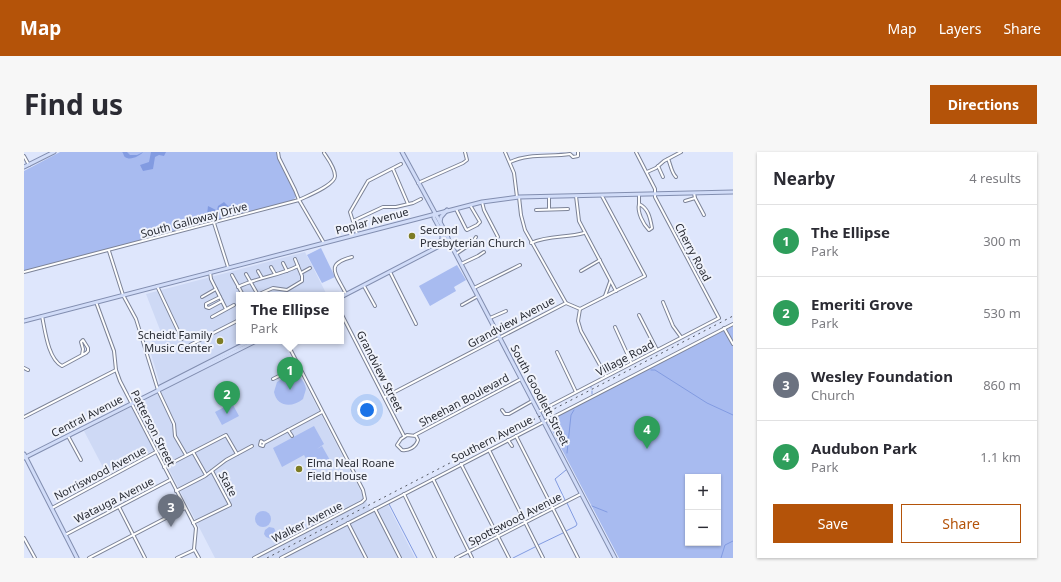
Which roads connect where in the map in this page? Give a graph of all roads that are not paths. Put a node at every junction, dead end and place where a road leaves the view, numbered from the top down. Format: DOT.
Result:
graph roads {
  1 [pos="54,152"];
  2 [pos="278,152"];
  3 [pos="402,152"];
  4 [pos="464,152"];
  5 [pos="505,152"];
  6 [pos="578,152"];
  7 [pos="636,152"];
  8 [pos="681,152"];
  9 [pos="324,153"];
  10 [pos="570,153"];
  11 [pos="24,156"];
  12 [pos="668,159"];
  13 [pos="510,162"];
  14 [pos="401,164"];
  15 [pos="28,165"];
  16 [pos="658,166"];
  17 [pos="24,167"];
  18 [pos="393,168"];
  19 [pos="647,172"];
  20 [pos="663,177"];
  21 [pos="676,177"];
  22 [pos="418,183"];
  23 [pos="733,192"];
  24 [pos="655,193"];
  25 [pos="694,193"];
  26 [pos="639,194"];
  27 [pos="602,195"];
  28 [pos="550,196"];
  29 [pos="576,196"];
  30 [pos="518,197"];
  31 [pos="695,198"];
  32 [pos="421,199"];
  33 [pos="299,200"];
  34 [pos="685,201"];
  35 [pos="482,202"];
  36 [pos="408,204"];
  37 [pos="639,204"];
  38 [pos="470,205"];
  39 [pos="455,208"];
  40 [pos="549,209"];
  41 [pos="568,209"];
  42 [pos="447,210"];
  43 [pos="536,210"];
  44 [pos="434,214"];
  45 [pos="704,215"];
  46 [pos="353,221"];
  47 [pos="440,222"];
  48 [pos="214,223"];
  49 [pos="442,233"];
  50 [pos="585,233"];
  51 [pos="357,234"];
  52 [pos="476,237"];
  53 [pos="498,237"];
  54 [pos="449,241"];
  55 [pos="324,243"];
  56 [pos="531,243"];
  57 [pos="433,249"];
  58 [pos="109,251"];
  59 [pos="484,252"];
  60 [pos="456,254"];
  61 [pos="352,257"];
  62 [pos="295,259"];
  63 [pos="600,260"];
  64 [pos="283,263"];
  65 [pos="461,264"];
  66 [pos="520,265"];
  67 [pos="298,266"];
  68 [pos="228,267"];
  69 [pos="271,267"];
  70 [pos="310,268"];
  71 [pos="581,270"];
  72 [pos="258,271"];
  73 [pos="287,271"];
  74 [pos="389,271"];
  75 [pos="24,272"];
  76 [pos="210,272"];
  77 [pos="301,273"];
  78 [pos="232,274"];
  79 [pos="246,274"];
  80 [pos="275,274"];
  81 [pos="262,278"];
  82 [pos="610,280"];
  83 [pos="250,281"];
  84 [pos="364,284"];
  85 [pos="156,286"];
  86 [pos="238,287"];
  87 [pos="216,289"];
  88 [pos="473,289"];
  89 [pos="616,291"];
  90 [pos="241,292"];
  91 [pos="256,292"];
  92 [pos="267,292"];
  93 [pos="346,294"];
  94 [pos="123,295"];
  95 [pos="478,296"];
  96 [pos="605,296"];
  97 [pos="202,297"];
  98 [pos="220,297"];
  99 [pos="222,301"];
  100 [pos="96,302"];
  101 [pos="663,302"];
  102 [pos="566,303"];
  103 [pos="462,305"];
  104 [pos="234,306"];
  105 [pos="375,306"];
  106 [pos="226,309"];
  107 [pos="580,309"];
  108 [pos="506,311"];
  109 [pos="639,315"];
  110 [pos="42,316"];
  111 [pos="212,317"];
  112 [pos="489,318"];
  113 [pos="719,318"];
  114 [pos="344,319"];
  115 [pos="24,321"];
  116 [pos="236,322"];
  117 [pos="416,324"];
  118 [pos="733,324"];
  119 [pos="615,327"];
  120 [pos="724,328"];
  121 [pos="681,337"];
  122 [pos="499,338"];
  123 [pos="182,339"];
  124 [pos="244,344"];
  125 [pos="250,344"];
  126 [pos="288,344"];
  127 [pos="733,344"];
  128 [pos="190,345"];
  129 [pos="657,350"];
  130 [pos="557,352"];
  131 [pos="82,355"];
  132 [pos="631,363"];
  133 [pos="299,366"];
  134 [pos="24,368"];
  135 [pos="28,370"];
  136 [pos="116,370"];
  137 [pos="606,376"];
  138 [pos="273,379"];
  139 [pos="521,379"];
  140 [pos="158,390"];
  141 [pos="576,392"];
  142 [pos="385,397"];
  143 [pos="532,401"];
  144 [pos="131,403"];
  145 [pos="502,410"];
  146 [pos="323,412"];
  147 [pos="538,412"];
  148 [pos="24,417"];
  149 [pos="543,422"];
  150 [pos="288,430"];
  151 [pos="415,435"];
  152 [pos="68,436"];
  153 [pos="292,436"];
  154 [pos="404,436"];
  155 [pos="516,436"];
  156 [pos="508,440"];
  157 [pos="264,443"];
  158 [pos="252,446"];
  159 [pos="512,446"];
  160 [pos="489,450"];
  161 [pos="157,452"];
  162 [pos="193,452"];
  163 [pos="237,454"];
  164 [pos="186,455"];
  165 [pos="25,457"];
  166 [pos="81,460"];
  167 [pos="461,464"];
  168 [pos="164,467"];
  169 [pos="212,471"];
  170 [pos="206,476"];
  171 [pos="433,479"];
  172 [pos="170,480"];
  173 [pos="176,491"];
  174 [pos="404,494"];
  175 [pos="582,494"];
  176 [pos="119,507"];
  177 [pos="52,508"];
  178 [pos="185,508"];
  179 [pos="553,508"];
  180 [pos="375,509"];
  181 [pos="525,522"];
  182 [pos="348,523"];
  183 [pos="193,524"];
  184 [pos="134,534"];
  185 [pos="65,535"];
  186 [pos="498,537"];
  187 [pos="24,538"];
  188 [pos="194,549"];
  189 [pos="469,551"];
  190 [pos="35,558"];
  191 [pos="77,558"];
  192 [pos="89,558"];
  193 [pos="145,558"];
  194 [pos="177,558"];
  195 [pos="199,558"];
  196 [pos="254,558"];
  197 [pos="281,558"];
  198 [pos="366,558"];
  199 [pos="400,558"];
  200 [pos="435,558"];
  201 [pos="456,558"];
  202 [pos="472,558"];
  203 [pos="509,558"];
  204 [pos="543,558"];
  205 [pos="578,558"];
  206 [pos="615,558"];
  1 -- 15 [label="main road"];
  2 -- 33 [label="street"];
  3 -- 22 [label="main road, South Goodlett Street"];
  4 -- 22 [label="street"];
  5 -- 13 [label="street"];
  6 -- 10 [label="street"];
  7 -- 19 [label="street, Cherry Road"];
  8 -- 12 [label="street"];
  9 -- 33 [label="street, South Galloway Drive"];
  10 -- 13 [label="street"];
  11 -- 15 [label="street"];
  12 -- 16 [label="street"];
  12 -- 21 [label="street"];
  13 -- 30 [label="street"];
  14 -- 18 [label="street"];
  15 -- 17 [label="main road"];
  16 -- 19 [label="street"];
  16 -- 20 [label="street"];
  18 -- 36 [label="street"];
  18 -- 46 [label="street"];
  19 -- 24 [label="street, Cherry Road"];
  22 -- 44 [label="main road, South Goodlett Street"];
  23 -- 25 [label="main road, Poplar Avenue"];
  24 -- 25 [label="main road, Poplar Avenue"];
  24 -- 26 [label="main road, Poplar Avenue"];
  24 -- 113 [label="street, Cherry Road"];
  25 -- 31 [label="street"];
  26 -- 27 [label="main road, Poplar Avenue"];
  26 -- 37 [label="street"];
  27 -- 29 [label="main road, Poplar Avenue"];
  27 -- 89 [label="street"];
  28 -- 29 [label="main road, Poplar Avenue"];
  28 -- 30 [label="main road, Poplar Avenue"];
  28 -- 40 [label="street"];
  29 -- 50 [label="street"];
  30 -- 35 [label="main road, Poplar Avenue"];
  30 -- 56 [label="street"];
  31 -- 34 [label="street"];
  31 -- 45 [label="street"];
  32 -- 36 [label="street"];
  33 -- 48 [label="street, South Galloway Drive"];
  33 -- 55 [label="street"];
  35 -- 38 [label="main road, Poplar Avenue"];
  35 -- 53 [label="street"];
  36 -- 46 [label="street"];
  37 -- 37 [label="street"];
  38 -- 39 [label="main road, Poplar Avenue"];
  38 -- 39 [label="street"];
  39 -- 42 [label="main road, Poplar Avenue"];
  40 -- 41 [label="street"];
  40 -- 43 [label="street"];
  42 -- 44 [label="main road, Poplar Avenue"];
  42 -- 47 [label="main road"];
  44 -- 47 [label="main road, South Goodlett Street"];
  44 -- 49 [label="main road, South Goodlett Street"];
  44 -- 51 [label="main road, Poplar Avenue"];
  46 -- 51 [label="street"];
  47 -- 54 [label="main road, South Goodlett Street"];
  48 -- 58 [label="street, South Galloway Drive"];
  48 -- 68 [label="street"];
  49 -- 54 [label="main road, South Goodlett Street"];
  49 -- 57 [label="main road"];
  50 -- 56 [label="street"];
  50 -- 63 [label="street"];
  51 -- 55 [label="main road, Poplar Avenue"];
  52 -- 60 [label="street"];
  54 -- 57 [label="main road"];
  54 -- 60 [label="main road, South Goodlett Street"];
  55 -- 68 [label="main road, Poplar Avenue"];
  56 -- 102 [label="street"];
  57 -- 74 [label="main road"];
  58 -- 75 [label="street, South Galloway Drive"];
  58 -- 94 [label="street"];
  59 -- 65 [label="street"];
  60 -- 65 [label="main road, South Goodlett Street"];
  61 -- 93 [label="street"];
  62 -- 67 [label="street"];
  63 -- 71 [label="street"];
  63 -- 82 [label="street"];
  64 -- 73 [label="street"];
  65 -- 88 [label="main road, South Goodlett Street"];
  66 -- 88 [label="street"];
  67 -- 73 [label="street"];
  67 -- 77 [label="street"];
  68 -- 76 [label="main road, Poplar Avenue"];
  69 -- 80 [label="street"];
  70 -- 77 [label="street"];
  72 -- 81 [label="street"];
  73 -- 80 [label="street"];
  74 -- 84 [label="main road"];
  74 -- 117 [label="street"];
  76 -- 85 [label="main road, Poplar Avenue"];
  76 -- 87 [label="street"];
  77 -- 92 [label="street"];
  78 -- 86 [label="street"];
  79 -- 83 [label="street"];
  80 -- 81 [label="street"];
  81 -- 83 [label="street"];
  82 -- 89 [label="street"];
  82 -- 96 [label="street"];
  83 -- 86 [label="street"];
  83 -- 91 [label="street"];
  84 -- 93 [label="main road"];
  84 -- 105 [label="street"];
  85 -- 94 [label="main road, Poplar Avenue"];
  85 -- 123 [label="street"];
  86 -- 90 [label="street"];
  87 -- 97 [label="street"];
  87 -- 98 [label="street"];
  88 -- 95 [label="main road, South Goodlett Street"];
  89 -- 96 [label="street"];
  94 -- 100 [label="main road, Poplar Avenue"];
  94 -- 140 [label="street"];
  95 -- 103 [label="street"];
  95 -- 112 [label="main road, South Goodlett Street"];
  96 -- 107 [label="street"];
  98 -- 99 [label="street"];
  98 -- 99 [label="street"];
  99 -- 106 [label="street"];
  100 -- 110 [label="main road, Poplar Avenue"];
  100 -- 136 [label="street, Patterson Street"];
  101 -- 121 [label="street"];
  102 -- 107 [label="street, Grandview Avenue"];
  102 -- 122 [label="street, Grandview Avenue"];
  104 -- 106 [label="street"];
  106 -- 111 [label="street"];
  107 -- 137 [label="street"];
  108 -- 112 [label="street"];
  109 -- 129 [label="street"];
  110 -- 115 [label="main road, Poplar Avenue"];
  110 -- 131 [label="street"];
  112 -- 122 [label="main road, South Goodlett Street"];
  113 -- 121 [label="street, Village Road"];
  114 -- 142 [label="street, Grandview Street"];
  116 -- 128 [label="street"];
  118 -- 120 [label="street, Southern Avenue"];
  119 -- 132 [label="street"];
  120 -- 127 [label="street"];
  120 -- 149 [label="street, Southern Avenue"];
  121 -- 129 [label="street, Village Road"];
  122 -- 139 [label="main road, South Goodlett Street"];
  122 -- 142 [label="street, Grandview Avenue"];
  124 -- 140 [label="main road, Central Avenue"];
  125 -- 140 [label="main road, Central Avenue"];
  126 -- 133 [label="street"];
  129 -- 132 [label="street, Village Road"];
  130 -- 141 [label="street"];
  131 -- 131 [label="street"];
  132 -- 137 [label="street, Village Road"];
  133 -- 138 [label="street"];
  133 -- 146 [label="street"];
  134 -- 135 [label="street"];
  136 -- 144 [label="street, Patterson Street"];
  136 -- 148 [label="street"];
  137 -- 141 [label="street, Village Road"];
  139 -- 143 [label="main road, South Goodlett Street"];
  139 -- 151 [label="street, Sheehan Boulevard"];
  140 -- 144 [label="main road, Central Avenue"];
  140 -- 164 [label="street"];
  141 -- 147 [label="street, Village Road"];
  142 -- 154 [label="street, Grandview Street"];
  143 -- 145 [label="street"];
  143 -- 147 [label="main road, South Goodlett Street"];
  144 -- 152 [label="main road, Central Avenue"];
  144 -- 161 [label="street, Patterson Street"];
  146 -- 150 [label="street"];
  146 -- 196 [label="street, Walker Avenue"];
  147 -- 149 [label="main road, South Goodlett Street"];
  149 -- 155 [label="street, Southern Avenue"];
  149 -- 175 [label="main road, South Goodlett Street"];
  150 -- 153 [label="street"];
  150 -- 157 [label="street"];
  151 -- 154 [label="street, Sheehan Boulevard"];
  151 -- 154 [label="street, Sheehan Boulevard"];
  152 -- 165 [label="main road, Central Avenue"];
  152 -- 166 [label="street"];
  155 -- 156 [label="street, Southern Avenue"];
  155 -- 179 [label="street"];
  156 -- 159 [label="street"];
  156 -- 160 [label="street, Southern Avenue"];
  158 -- 163 [label="street"];
  160 -- 167 [label="street, Southern Avenue"];
  160 -- 181 [label="street"];
  161 -- 168 [label="street, Patterson Street"];
  161 -- 177 [label="street, Norriswood Avenue"];
  162 -- 163 [label="street"];
  162 -- 164 [label="street"];
  162 -- 170 [label="street, State"];
  163 -- 169 [label="street"];
  164 -- 168 [label="street"];
  165 -- 177 [label="main road"];
  167 -- 171 [label="street, Southern Avenue"];
  167 -- 186 [label="street"];
  168 -- 172 [label="street, Patterson Street"];
  169 -- 170 [label="street"];
  169 -- 183 [label="street, State"];
  170 -- 173 [label="street"];
  171 -- 174 [label="street, Southern Avenue"];
  171 -- 189 [label="street"];
  172 -- 173 [label="street, Patterson Street"];
  172 -- 176 [label="street, Watauga Avenue"];
  173 -- 178 [label="street, Patterson Street"];
  174 -- 180 [label="street, Southern Avenue"];
  174 -- 200 [label="street"];
  175 -- 179 [label="street, Spottswood Avenue"];
  175 -- 206 [label="main road, South Goodlett Street"];
  176 -- 184 [label="street"];
  176 -- 185 [label="street, Watauga Avenue"];
  177 -- 185 [label="main road"];
  178 -- 183 [label="street, Patterson Street"];
  178 -- 184 [label="street"];
  179 -- 181 [label="street, Spottswood Avenue"];
  179 -- 205 [label="street"];
  180 -- 182 [label="street, Southern Avenue"];
  180 -- 199 [label="street"];
  181 -- 186 [label="street, Spottswood Avenue"];
  181 -- 204 [label="street"];
  182 -- 197 [label="street, Southern Avenue"];
  182 -- 198 [label="street"];
  183 -- 188 [label="street, Patterson Street"];
  184 -- 192 [label="street"];
  184 -- 193 [label="street"];
  185 -- 191 [label="main road"];
  186 -- 189 [label="street, Spottswood Avenue"];
  186 -- 203 [label="street"];
  187 -- 190 [label="street"];
  188 -- 194 [label="street"];
  188 -- 195 [label="street"];
  189 -- 201 [label="street, Spottswood Avenue"];
  189 -- 202 [label="street"];
}
